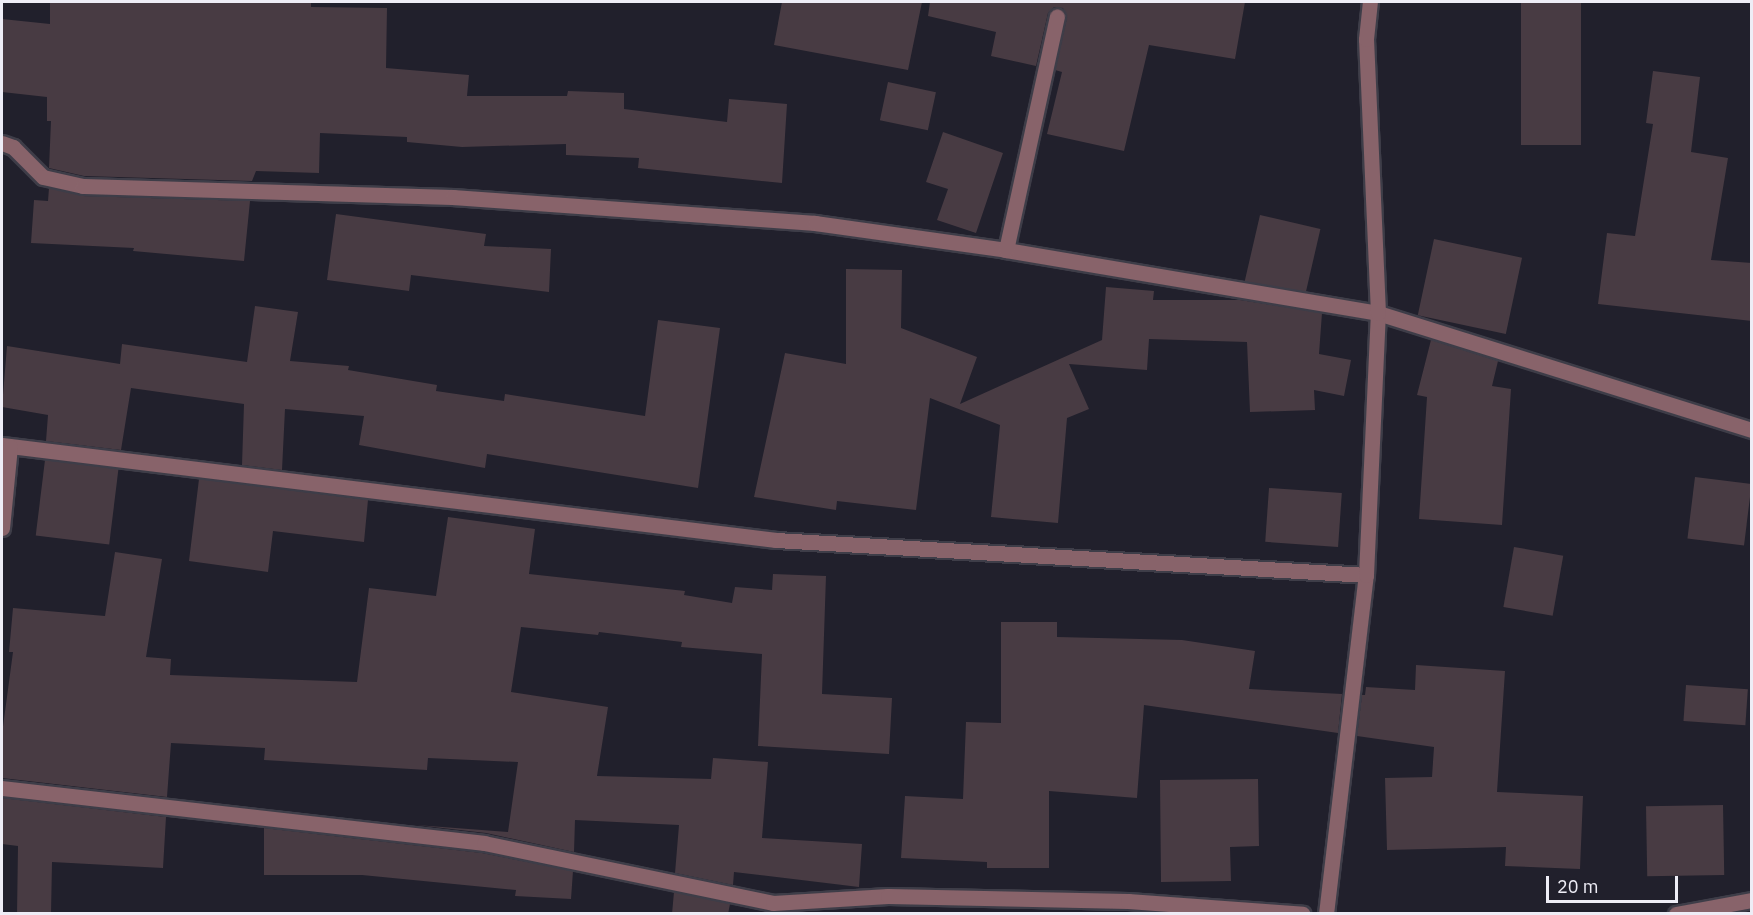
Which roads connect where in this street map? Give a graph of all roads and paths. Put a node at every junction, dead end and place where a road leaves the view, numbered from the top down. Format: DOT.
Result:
graph roads {
  1 [pos="1370,2"];
  2 [pos="1057,15"];
  3 [pos="2,143"];
  4 [pos="1006,250"];
  5 [pos="1378,313"];
  6 [pos="1752,430"];
  7 [pos="6,446"];
  8 [pos="2,528"];
  9 [pos="1366,575"];
  10 [pos="2,788"];
  11 [pos="1752,900"];
  12 [pos="773,908"];
  13 [pos="1303,914"];
  14 [pos="1326,914"];
  15 [pos="1676,914"];
  1 -- 5 [label="street"];
  2 -- 4 [label="street"];
  3 -- 4 [label="street"];
  4 -- 5 [label="street"];
  5 -- 6 [label="street"];
  5 -- 9 [label="street"];
  7 -- 8 [label="street"];
  7 -- 9 [label="street"];
  9 -- 14 [label="street"];
  10 -- 12 [label="street"];
  11 -- 15 [label="street"];
  12 -- 13 [label="street"];
}
